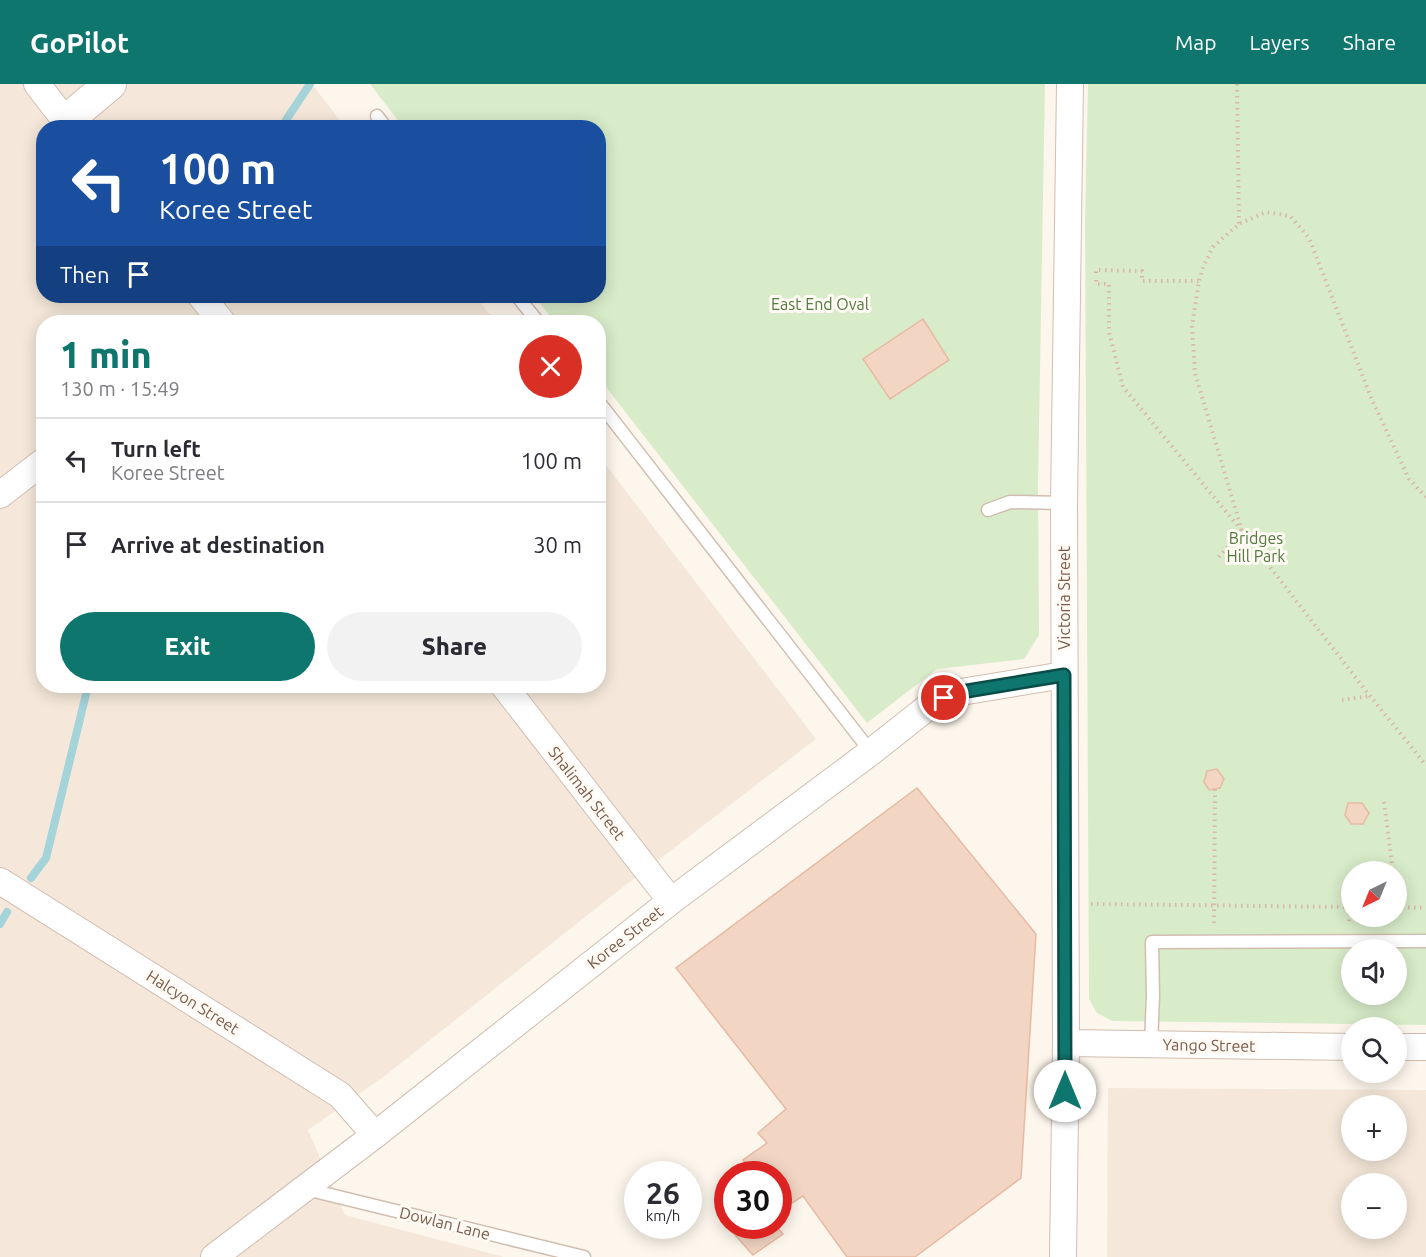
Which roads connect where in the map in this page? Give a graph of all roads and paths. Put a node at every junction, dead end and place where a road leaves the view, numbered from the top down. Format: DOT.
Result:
graph roads {
  1 [pos="37,84"];
  2 [pos="110,84"];
  3 [pos="1070,84"];
  4 [pos="1237,84"];
  5 [pos="378,116"];
  6 [pos="65,120"];
  7 [pos="72,120"];
  8 [pos="381,120"];
  9 [pos="1239,224"];
  10 [pos="1199,281"];
  11 [pos="207,303"];
  12 [pos="523,303"];
  13 [pos="216,315"];
  14 [pos="532,315"];
  15 [pos="606,411"];
  16 [pos="36,467"];
  17 [pos="0,495"];
  18 [pos="1426,497"];
  19 [pos="1064,503"];
  20 [pos="988,510"];
  21 [pos="1242,531"];
  22 [pos="1216,560"];
  23 [pos="1064,675"];
  24 [pos="509,693"];
  25 [pos="1370,696"];
  26 [pos="1342,700"];
  27 [pos="871,752"];
  28 [pos="1426,765"];
  29 [pos="1215,789"];
  30 [pos="1384,802"];
  31 [pos="1392,861"];
  32 [pos="0,881"];
  33 [pos="670,901"];
  34 [pos="1086,904"];
  35 [pos="1214,905"];
  36 [pos="1341,907"];
  37 [pos="1407,907"];
  38 [pos="1426,908"];
  39 [pos="1426,941"];
  40 [pos="1214,942"];
  41 [pos="1066,1043"];
  42 [pos="1151,1044"];
  43 [pos="1341,1047"];
  44 [pos="1407,1047"];
  45 [pos="1426,1047"];
  46 [pos="375,1135"];
  47 [pos="306,1188"];
  48 [pos="214,1257"];
  49 [pos="584,1257"];
  50 [pos="1064,1257"];
  1 -- 6 [label="street"];
  2 -- 7 [label="street"];
  3 -- 19 [label="street, Victoria Street"];
  4 -- 9 [label="path"];
  5 -- 8 [label="lane"];
  9 -- 10 [label="path"];
  9 -- 18 [label="path"];
  10 -- 21 [label="path"];
  10 -- 21 [label="path"];
  11 -- 13 [label="street"];
  12 -- 14 [label="lane"];
  15 -- 27 [label="lane"];
  16 -- 17 [label="street"];
  19 -- 20 [label="lane"];
  19 -- 23 [label="street, Victoria Street"];
  21 -- 22 [label="path"];
  21 -- 25 [label="path"];
  23 -- 27 [label="street, Koree Street"];
  23 -- 41 [label="street, Victoria Street"];
  24 -- 33 [label="street, Shalimah Street"];
  25 -- 26 [label="path"];
  25 -- 28 [label="path"];
  27 -- 33 [label="street, Koree Street"];
  29 -- 35 [label="path"];
  30 -- 31 [label="path"];
  32 -- 46 [label="street, Halcyon Street"];
  33 -- 46 [label="street, Koree Street"];
  34 -- 35 [label="path"];
  35 -- 36 [label="path"];
  35 -- 40 [label="path"];
  37 -- 38 [label="path"];
  39 -- 40 [label="lane"];
  40 -- 42 [label="lane"];
  41 -- 42 [label="street, Yango Street"];
  41 -- 50 [label="street, Victoria Street"];
  42 -- 43 [label="street, Yango Street"];
  44 -- 45 [label="street"];
  46 -- 47 [label="street, Koree Street"];
  47 -- 48 [label="street, Koree Street"];
  47 -- 49 [label="lane, Dowlan Lane"];
}
